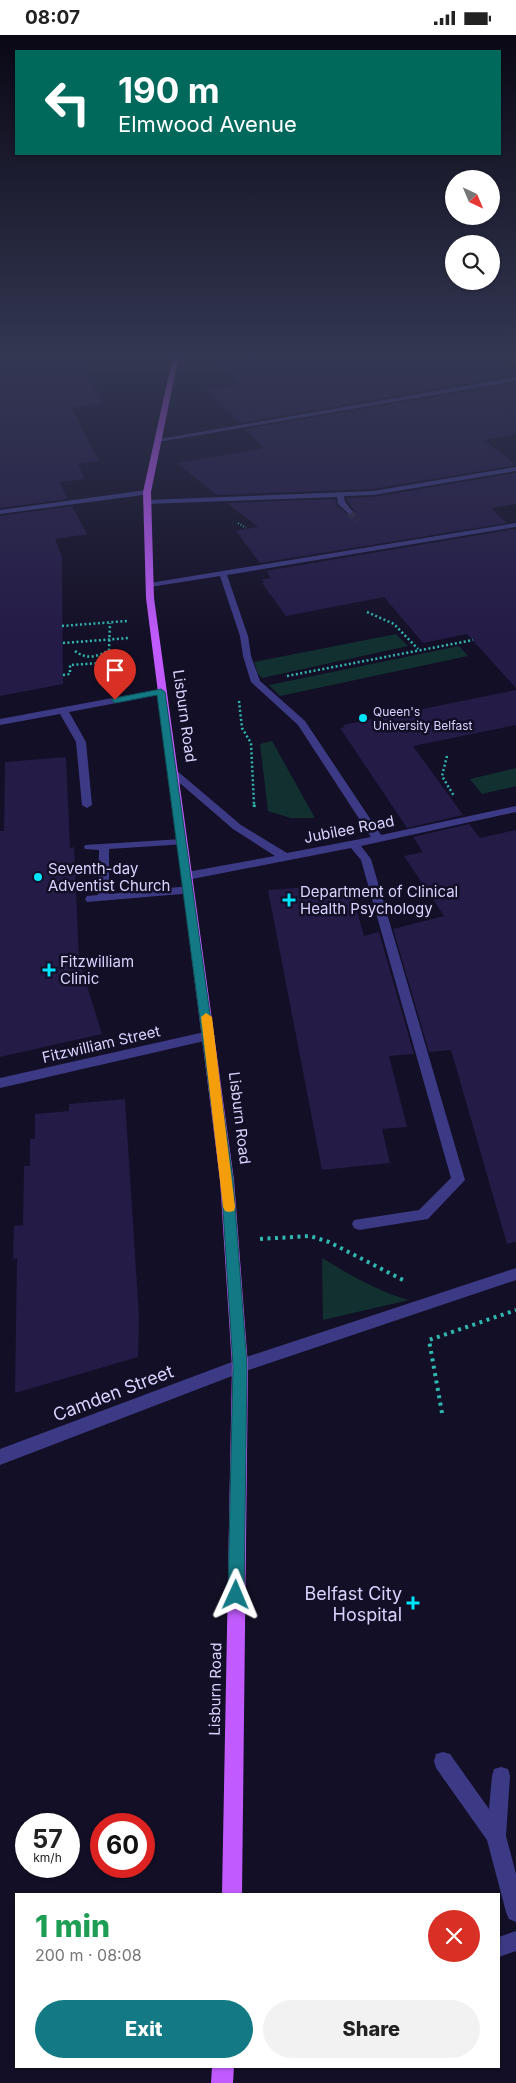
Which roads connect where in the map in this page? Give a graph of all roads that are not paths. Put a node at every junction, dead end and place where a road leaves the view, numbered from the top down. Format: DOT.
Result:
graph roads {
  1 [pos="156,450"];
  2 [pos="516,469"];
  3 [pos="147,492"];
  4 [pos="340,495"];
  5 [pos="147,502"];
  6 [pos="0,512"];
  7 [pos="349,512"];
  8 [pos="516,525"];
  9 [pos="223,574"];
  10 [pos="150,585"];
  11 [pos="161,692"];
  12 [pos="64,710"];
  13 [pos="0,722"];
  14 [pos="172,773"];
  15 [pos="87,805"];
  16 [pos="516,809"];
  17 [pos="378,839"];
  18 [pos="182,842"];
  19 [pos="354,844"];
  20 [pos="89,847"];
  21 [pos="104,847"];
  22 [pos="285,857"];
  23 [pos="188,883"];
  24 [pos="103,898"];
  25 [pos="91,899"];
  26 [pos="209,1036"];
  27 [pos="0,1083"];
  28 [pos="359,1224"];
  29 [pos="516,1274"];
  30 [pos="240,1366"];
  31 [pos="0,1457"];
  32 [pos="443,1761"];
  33 [pos="501,1776"];
  34 [pos="496,1836"];
  35 [pos="232,1893"];
  36 [pos="516,1912"];
  37 [pos="516,1941"];
  38 [pos="500,1947"];
  39 [pos="222,2068"];
  40 [pos="222,2083"];
  1 -- 3 [label="main road, Lisburn Road"];
  2 -- 4 [label="street"];
  3 -- 5 [label="main road, Lisburn Road"];
  3 -- 6 [label="street"];
  4 -- 5 [label="street"];
  4 -- 7 [label="street"];
  5 -- 10 [label="main road, Lisburn Road"];
  8 -- 9 [label="street"];
  9 -- 10 [label="street"];
  9 -- 17 [label="street"];
  10 -- 11 [label="main road, Lisburn Road"];
  11 -- 12 [label="street"];
  11 -- 14 [label="main road, Lisburn Road"];
  12 -- 13 [label="street"];
  12 -- 15 [label="street"];
  14 -- 18 [label="main road, Lisburn Road"];
  14 -- 22 [label="street"];
  16 -- 17 [label="street, Jubilee Road"];
  17 -- 19 [label="street, Jubilee Road"];
  18 -- 21 [label="street"];
  18 -- 23 [label="main road, Lisburn Road"];
  19 -- 22 [label="street, Jubilee Road"];
  19 -- 28 [label="street"];
  20 -- 21 [label="street"];
  21 -- 24 [label="street"];
  22 -- 23 [label="street, Jubilee Road"];
  23 -- 24 [label="street, Jubilee Road"];
  23 -- 26 [label="main road, Lisburn Road"];
  24 -- 25 [label="street, Jubilee Road"];
  26 -- 27 [label="street, Fitzwilliam Street"];
  26 -- 30 [label="main road, Lisburn Road"];
  29 -- 30 [label="street, Camden Street"];
  30 -- 31 [label="street, Camden Street"];
  30 -- 35 [label="main road, Lisburn Road"];
  32 -- 34 [label="street"];
  33 -- 34 [label="street"];
  34 -- 36 [label="street"];
  37 -- 38 [label="street"];
  39 -- 40 [label="main road"];
}
